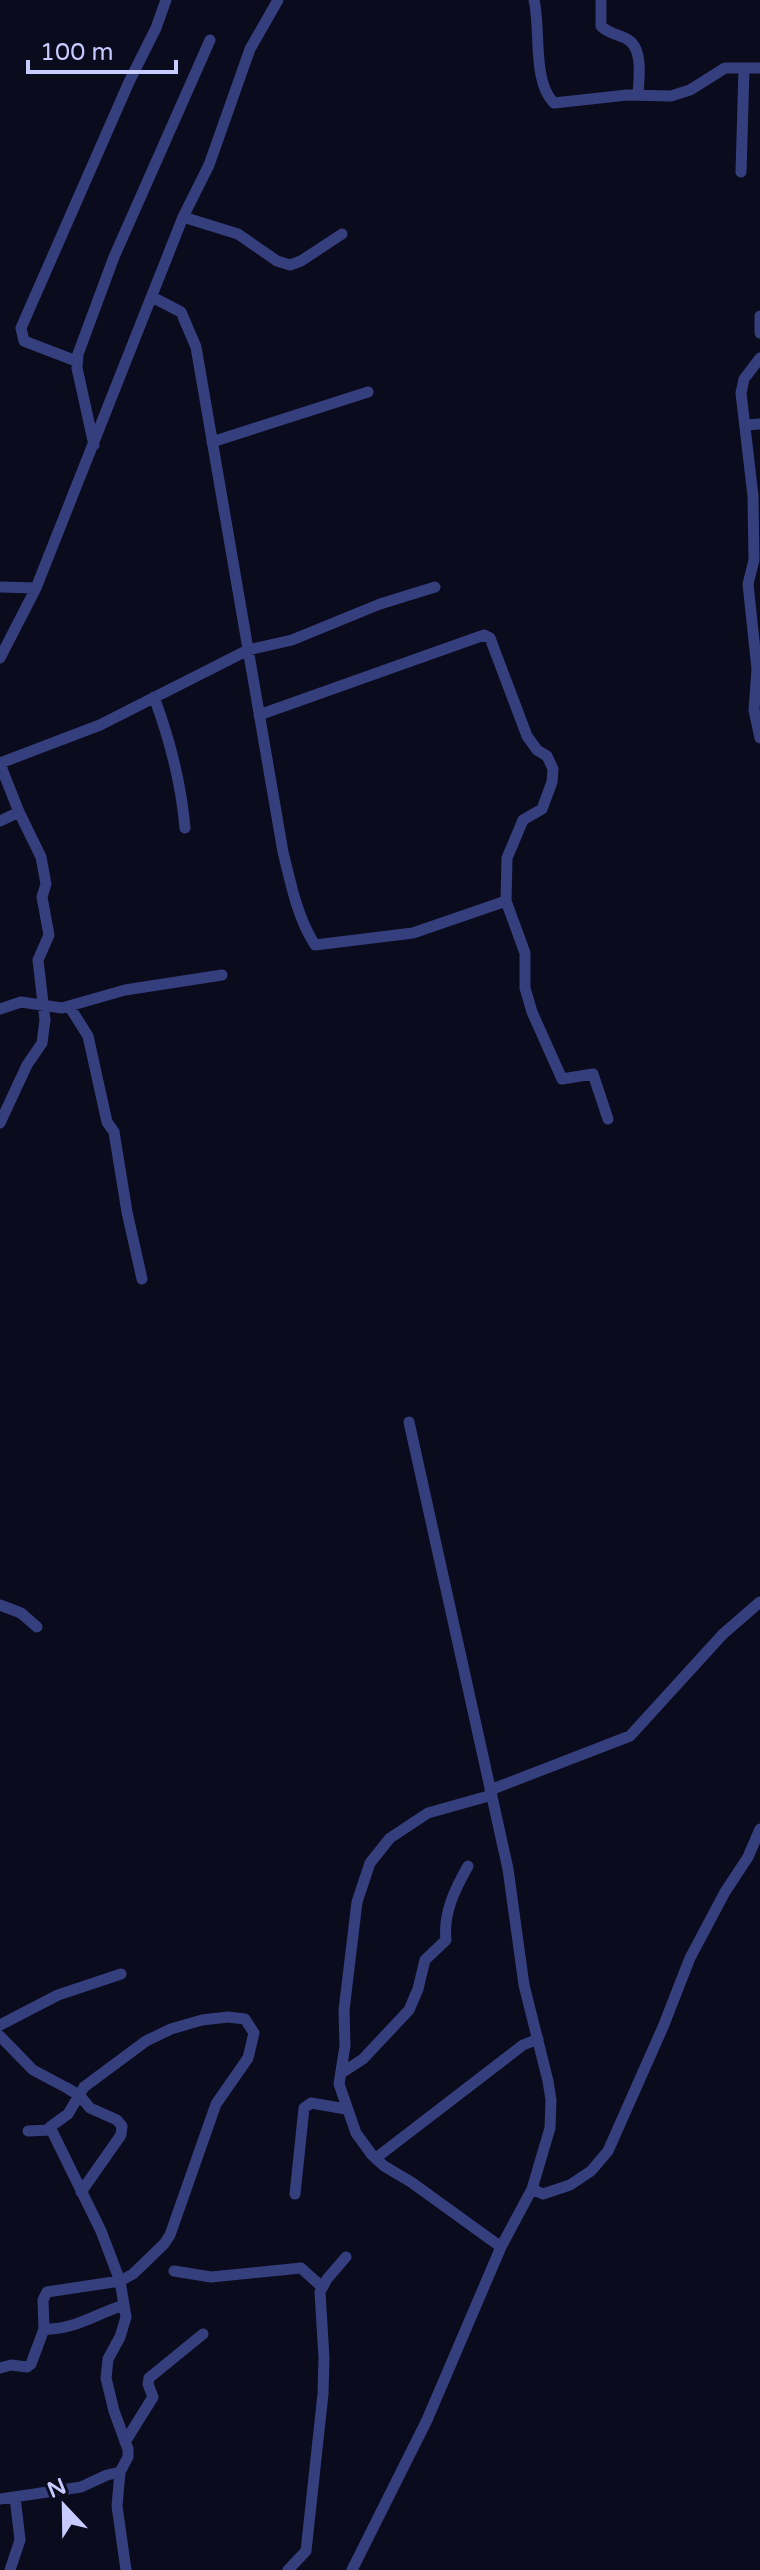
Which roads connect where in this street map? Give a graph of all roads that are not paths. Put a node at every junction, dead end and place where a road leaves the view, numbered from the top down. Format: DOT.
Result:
graph roads {
  1 [pos="166,0"];
  2 [pos="278,0"];
  3 [pos="534,0"];
  4 [pos="601,0"];
  5 [pos="210,40"];
  6 [pos="760,68"];
  7 [pos="744,69"];
  8 [pos="638,94"];
  9 [pos="741,172"];
  10 [pos="183,217"];
  11 [pos="342,234"];
  12 [pos="152,297"];
  13 [pos="760,316"];
  14 [pos="760,333"];
  15 [pos="760,358"];
  16 [pos="76,361"];
  17 [pos="368,392"];
  18 [pos="760,424"];
  19 [pos="745,425"];
  20 [pos="212,442"];
  21 [pos="94,445"];
  22 [pos="0,587"];
  23 [pos="435,587"];
  24 [pos="36,588"];
  25 [pos="248,650"];
  26 [pos="0,658"];
  27 [pos="154,697"];
  28 [pos="757,711"];
  29 [pos="259,715"];
  30 [pos="760,738"];
  31 [pos="4,756"];
  32 [pos="19,812"];
  33 [pos="0,821"];
  34 [pos="185,828"];
  35 [pos="506,901"];
  36 [pos="222,975"];
  37 [pos="69,1006"];
  38 [pos="43,1007"];
  39 [pos="0,1009"];
  40 [pos="608,1119"];
  41 [pos="0,1123"];
  42 [pos="142,1279"];
  43 [pos="409,1422"];
  44 [pos="760,1602"];
  45 [pos="0,1605"];
  46 [pos="37,1627"];
  47 [pos="491,1792"];
  48 [pos="760,1829"];
  49 [pos="468,1866"];
  50 [pos="121,1974"];
  51 [pos="0,2025"];
  52 [pos="0,2036"];
  53 [pos="538,2039"];
  54 [pos="343,2072"];
  55 [pos="80,2096"];
  56 [pos="346,2109"];
  57 [pos="50,2130"];
  58 [pos="28,2131"];
  59 [pos="376,2158"];
  60 [pos="532,2189"];
  61 [pos="81,2192"];
  62 [pos="295,2194"];
  63 [pos="501,2247"];
  64 [pos="346,2257"];
  65 [pos="174,2271"];
  66 [pos="120,2281"];
  67 [pos="322,2287"];
  68 [pos="124,2305"];
  69 [pos="44,2329"];
  70 [pos="203,2334"];
  71 [pos="0,2368"];
  72 [pos="125,2442"];
  73 [pos="120,2472"];
  74 [pos="15,2497"];
  75 [pos="0,2499"];
  76 [pos="10,2570"];
  77 [pos="126,2570"];
  78 [pos="288,2570"];
  79 [pos="352,2570"];
  1 -- 16 [label="street"];
  2 -- 10 [label="street"];
  3 -- 8 [label="street"];
  4 -- 8 [label="street"];
  5 -- 16 [label="street"];
  6 -- 7 [label="street"];
  7 -- 8 [label="street"];
  7 -- 9 [label="street"];
  10 -- 11 [label="street"];
  10 -- 12 [label="street"];
  12 -- 20 [label="street"];
  12 -- 21 [label="street"];
  13 -- 14 [label="street"];
  15 -- 19 [label="street"];
  16 -- 21 [label="street"];
  17 -- 20 [label="street"];
  18 -- 19 [label="street"];
  19 -- 28 [label="street"];
  20 -- 25 [label="street"];
  21 -- 24 [label="street"];
  22 -- 24 [label="street"];
  23 -- 25 [label="street"];
  24 -- 26 [label="street"];
  25 -- 27 [label="street"];
  25 -- 29 [label="street"];
  27 -- 31 [label="street"];
  27 -- 34 [label="street"];
  28 -- 30 [label="street"];
  29 -- 35 [label="street"];
  29 -- 35 [label="street"];
  31 -- 32 [label="street"];
  32 -- 33 [label="street"];
  32 -- 38 [label="street"];
  35 -- 40 [label="street"];
  36 -- 37 [label="street"];
  37 -- 38 [label="street"];
  37 -- 42 [label="street"];
  38 -- 39 [label="street"];
  38 -- 41 [label="street"];
  43 -- 47 [label="street"];
  44 -- 47 [label="street"];
  45 -- 46 [label="street"];
  47 -- 53 [label="street"];
  47 -- 54 [label="street"];
  48 -- 60 [label="street"];
  49 -- 54 [label="street"];
  50 -- 51 [label="street"];
  52 -- 55 [label="street"];
  53 -- 59 [label="street"];
  53 -- 60 [label="street"];
  54 -- 56 [label="street"];
  55 -- 57 [label="street"];
  55 -- 61 [label="street"];
  55 -- 66 [label="street"];
  56 -- 59 [label="street"];
  56 -- 62 [label="street"];
  57 -- 58 [label="street"];
  57 -- 61 [label="street"];
  59 -- 63 [label="street"];
  60 -- 63 [label="street"];
  61 -- 66 [label="street"];
  63 -- 79 [label="street"];
  64 -- 67 [label="street"];
  65 -- 67 [label="street"];
  66 -- 68 [label="street"];
  66 -- 69 [label="street"];
  67 -- 78 [label="street"];
  68 -- 69 [label="street"];
  68 -- 72 [label="street"];
  69 -- 71 [label="street"];
  70 -- 72 [label="street"];
  72 -- 73 [label="street"];
  73 -- 74 [label="street"];
  73 -- 77 [label="street"];
  74 -- 75 [label="street"];
  74 -- 76 [label="street"];
}
